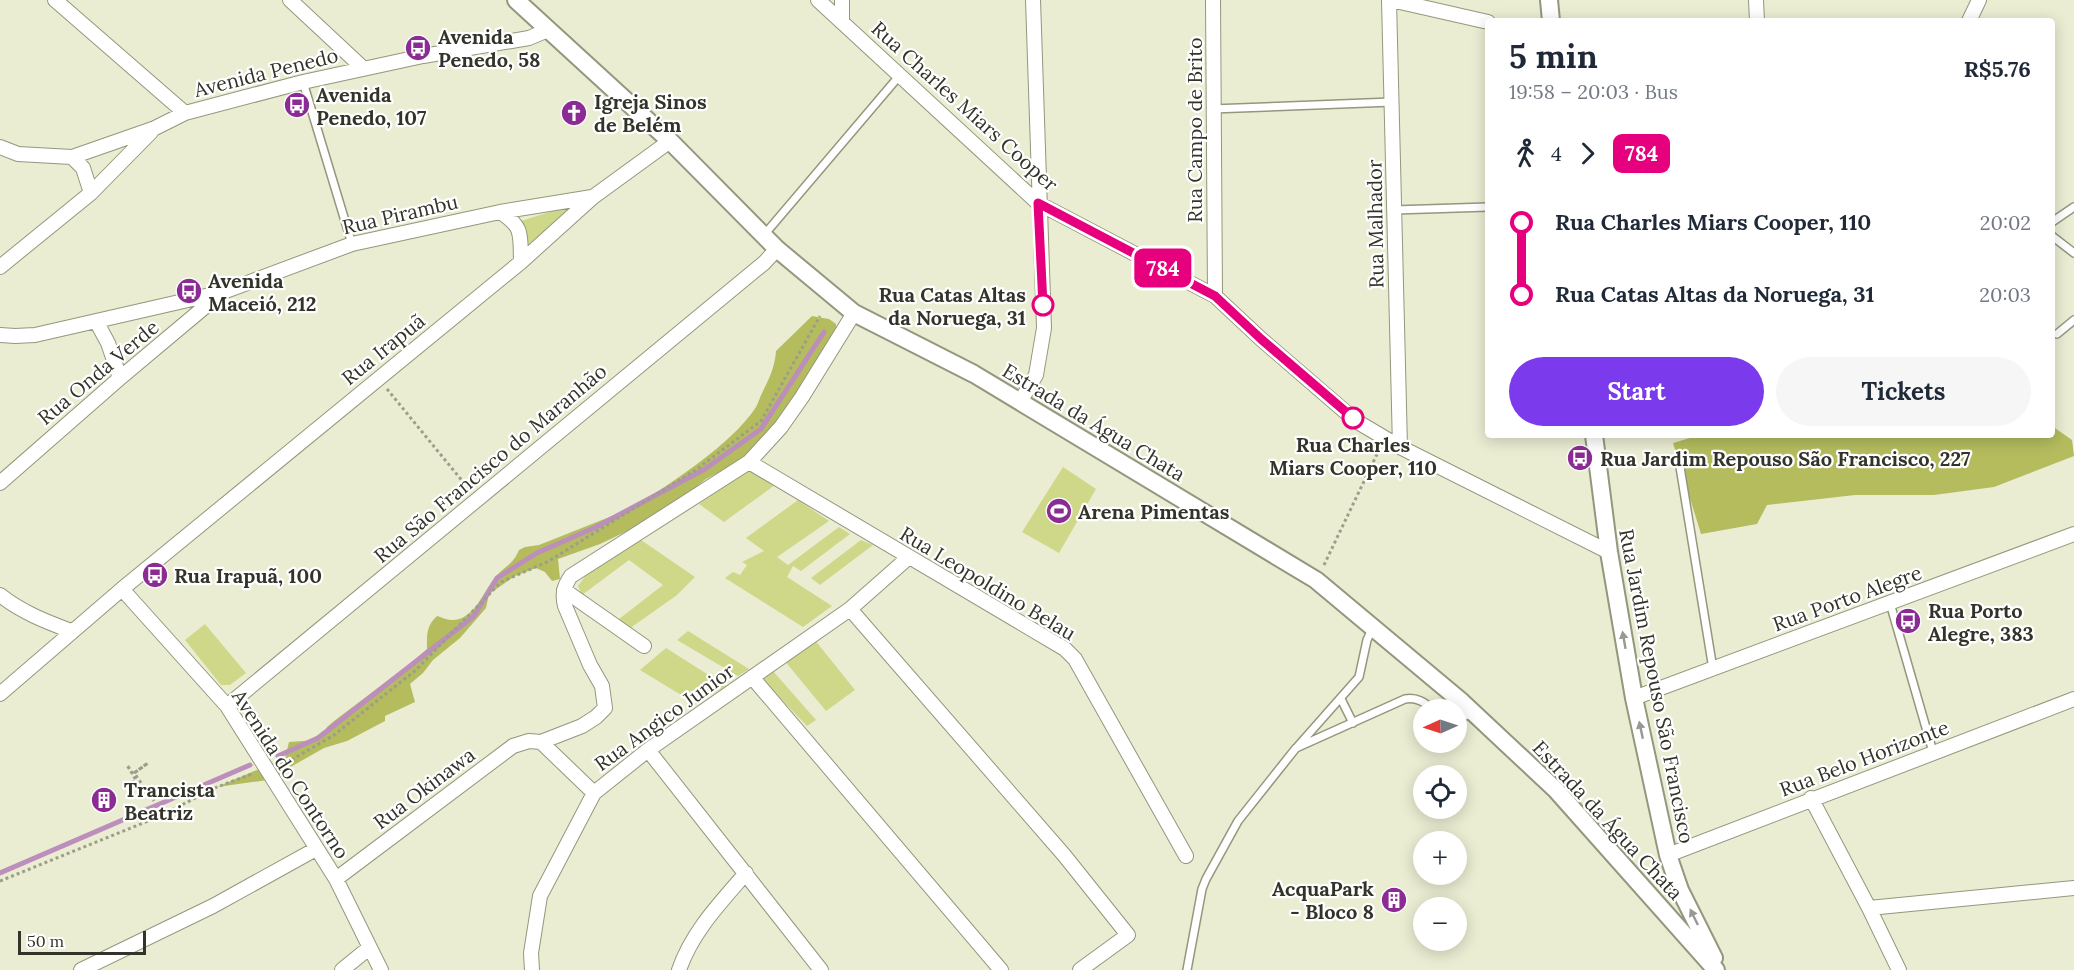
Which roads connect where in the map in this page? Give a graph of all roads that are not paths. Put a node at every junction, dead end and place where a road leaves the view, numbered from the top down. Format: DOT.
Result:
graph roads {
  1 [pos="55,0"];
  2 [pos="290,0"];
  3 [pos="516,0"];
  4 [pos="818,0"];
  5 [pos="842,0"];
  6 [pos="1033,0"];
  7 [pos="1212,0"];
  8 [pos="1390,0"];
  9 [pos="1549,0"];
  10 [pos="1756,0"];
  11 [pos="1979,0"];
  12 [pos="1551,18"];
  13 [pos="1756,18"];
  14 [pos="1970,18"];
  15 [pos="1485,21"];
  16 [pos="842,22"];
  17 [pos="548,30"];
  18 [pos="363,68"];
  19 [pos="900,75"];
  20 [pos="303,82"];
  21 [pos="1392,102"];
  22 [pos="1212,109"];
  23 [pos="185,113"];
  24 [pos="155,128"];
  25 [pos="670,141"];
  26 [pos="0,147"];
  27 [pos="72,157"];
  28 [pos="91,193"];
  29 [pos="593,197"];
  30 [pos="1038,203"];
  31 [pos="1485,207"];
  32 [pos="2074,207"];
  33 [pos="1394,210"];
  34 [pos="500,212"];
  35 [pos="2055,220"];
  36 [pos="764,235"];
  37 [pos="2055,238"];
  38 [pos="352,244"];
  39 [pos="777,249"];
  40 [pos="2074,253"];
  41 [pos="521,262"];
  42 [pos="0,267"];
  43 [pos="223,292"];
  44 [pos="1215,296"];
  45 [pos="854,313"];
  46 [pos="2074,320"];
  47 [pos="96,321"];
  48 [pos="0,334"];
  49 [pos="2057,334"];
  50 [pos="120,378"];
  51 [pos="1020,402"];
  52 [pos="1594,438"];
  53 [pos="1400,447"];
  54 [pos="749,462"];
  55 [pos="1680,467"];
  56 [pos="0,483"];
  57 [pos="2074,534"];
  58 [pos="1609,552"];
  59 [pos="909,557"];
  60 [pos="122,589"];
  61 [pos="564,590"];
  62 [pos="0,595"];
  63 [pos="1890,603"];
  64 [pos="850,609"];
  65 [pos="1373,627"];
  66 [pos="71,631"];
  67 [pos="644,646"];
  68 [pos="1713,669"];
  69 [pos="752,677"];
  70 [pos="0,694"];
  71 [pos="1634,698"];
  72 [pos="1341,699"];
  73 [pos="1420,699"];
  74 [pos="2074,699"];
  75 [pos="227,706"];
  76 [pos="1474,713"];
  77 [pos="1467,715"];
  78 [pos="1353,723"];
  79 [pos="542,742"];
  80 [pos="1296,748"];
  81 [pos="648,750"];
  82 [pos="1933,752"];
  83 [pos="594,793"];
  84 [pos="1811,798"];
  85 [pos="316,849"];
  86 [pos="1668,855"];
  87 [pos="1186,856"];
  88 [pos="746,873"];
  89 [pos="336,879"];
  90 [pos="2074,888"];
  91 [pos="1869,908"];
  92 [pos="369,948"];
  93 [pos="81,970"];
  94 [pos="342,970"];
  95 [pos="381,970"];
  96 [pos="532,970"];
  97 [pos="679,970"];
  98 [pos="821,970"];
  99 [pos="1001,970"];
  100 [pos="1080,970"];
  101 [pos="1187,970"];
  102 [pos="1718,970"];
  103 [pos="1899,970"];
  1 -- 23 [label="street"];
  2 -- 18 [label="street"];
  3 -- 17 [label="street, Estrada da Água Chata"];
  4 -- 16 [label="street, Rua Charles Miars Cooper"];
  5 -- 16 [label="street"];
  6 -- 30 [label="street"];
  7 -- 22 [label="street, Rua Campo de Brito"];
  8 -- 15 [label="street"];
  8 -- 21 [label="street, Rua Malhador"];
  9 -- 12 [label="street"];
  10 -- 13 [label="street"];
  11 -- 14 [label="street"];
  16 -- 19 [label="street, Rua Charles Miars Cooper"];
  17 -- 18 [label="street, Avenida Penedo"];
  17 -- 25 [label="street, Estrada da Água Chata"];
  18 -- 20 [label="street, Avenida Penedo"];
  19 -- 30 [label="street, Rua Charles Miars Cooper"];
  19 -- 36 [label="lane"];
  20 -- 23 [label="street, Avenida Penedo"];
  20 -- 38 [label="lane"];
  21 -- 22 [label="lane"];
  21 -- 33 [label="street, Rua Malhador"];
  22 -- 44 [label="street, Rua Campo de Brito"];
  23 -- 24 [label="street, Avenida Penedo"];
  24 -- 27 [label="street, Avenida Penedo"];
  24 -- 28 [label="street"];
  25 -- 29 [label="street, Rua Irapuã"];
  25 -- 36 [label="street, Estrada da Água Chata"];
  26 -- 27 [label="street, Avenida Penedo"];
  27 -- 28 [label="street"];
  28 -- 42 [label="street"];
  29 -- 34 [label="street, Rua Pirambu"];
  29 -- 41 [label="street, Rua Irapuã"];
  30 -- 44 [label="street, Rua Charles Miars Cooper"];
  30 -- 51 [label="street"];
  31 -- 33 [label="lane"];
  32 -- 35 [label="lane"];
  33 -- 53 [label="street, Rua Malhador"];
  34 -- 38 [label="street, Rua Pirambu"];
  34 -- 41 [label="street"];
  36 -- 39 [label="street, Estrada da Água Chata"];
  37 -- 40 [label="lane"];
  38 -- 43 [label="street, Rua Pirambu"];
  39 -- 45 [label="street, Estrada da Água Chata"];
  39 -- 75 [label="street, Rua São Francisco do Maranhão"];
  41 -- 60 [label="street, Rua Irapuã"];
  43 -- 47 [label="street"];
  43 -- 50 [label="street, Rua Onda Verde"];
  44 -- 53 [label="street, Rua Charles Miars Cooper"];
  45 -- 51 [label="street, Estrada da Água Chata"];
  45 -- 54 [label="street"];
  46 -- 49 [label="lane"];
  47 -- 48 [label="street"];
  47 -- 50 [label="street"];
  50 -- 56 [label="street, Rua Onda Verde"];
  51 -- 65 [label="street, Estrada da Água Chata"];
  52 -- 58 [label="street, Rua Jardim Repouso São Francisco"];
  53 -- 58 [label="street, Rua Charles Miars Cooper"];
  54 -- 59 [label="street, Rua Leopoldino Belau"];
  54 -- 61 [label="street"];
  55 -- 68 [label="lane"];
  57 -- 63 [label="street, Rua Porto Alegre"];
  71 -- 58 [label="street, Rua Jardim Repouso São Francisco, one-way"];
  59 -- 64 [label="street, Rua Angico Junior"];
  59 -- 87 [label="street, Rua Leopoldino Belau"];
  60 -- 66 [label="street, Rua Irapuã"];
  60 -- 75 [label="street, Avenida do Contorno"];
  61 -- 67 [label="street"];
  61 -- 79 [label="street, Rua Okinawa"];
  62 -- 66 [label="street"];
  63 -- 68 [label="street, Rua Porto Alegre"];
  63 -- 82 [label="lane"];
  64 -- 69 [label="street, Rua Angico Junior"];
  64 -- 100 [label="street"];
  65 -- 72 [label="lane"];
  65 -- 76 [label="street, Estrada da Água Chata"];
  66 -- 70 [label="street, Rua Irapuã"];
  68 -- 71 [label="street, Rua Porto Alegre"];
  69 -- 81 [label="street, Rua Angico Junior"];
  69 -- 99 [label="street"];
  86 -- 71 [label="street, Rua Jardim Repouso São Francisco, one-way"];
  72 -- 78 [label="lane"];
  72 -- 80 [label="lane"];
  73 -- 78 [label="lane"];
  74 -- 82 [label="street, Rua Belo Horizonte"];
  75 -- 85 [label="street, Avenida do Contorno"];
  76 -- 77 [label="lane"];
  76 -- 102 [label="street, Estrada da Água Chata"];
  78 -- 80 [label="lane"];
  79 -- 83 [label="street"];
  79 -- 89 [label="street, Rua Okinawa"];
  80 -- 101 [label="lane"];
  81 -- 83 [label="street, Rua Angico Junior"];
  81 -- 88 [label="street"];
  82 -- 84 [label="street, Rua Belo Horizonte"];
  83 -- 96 [label="street, Rua Angico Junior"];
  84 -- 86 [label="street, Rua Belo Horizonte"];
  84 -- 91 [label="street"];
  85 -- 89 [label="street, Avenida do Contorno"];
  85 -- 93 [label="street"];
  102 -- 86 [label="street, Rua Jardim Repouso São Francisco, one-way"];
  88 -- 97 [label="street"];
  88 -- 98 [label="street"];
  89 -- 92 [label="street, Avenida do Contorno"];
  90 -- 91 [label="street"];
  91 -- 103 [label="street"];
  92 -- 94 [label="street"];
  92 -- 95 [label="street, Avenida do Contorno"];
}
